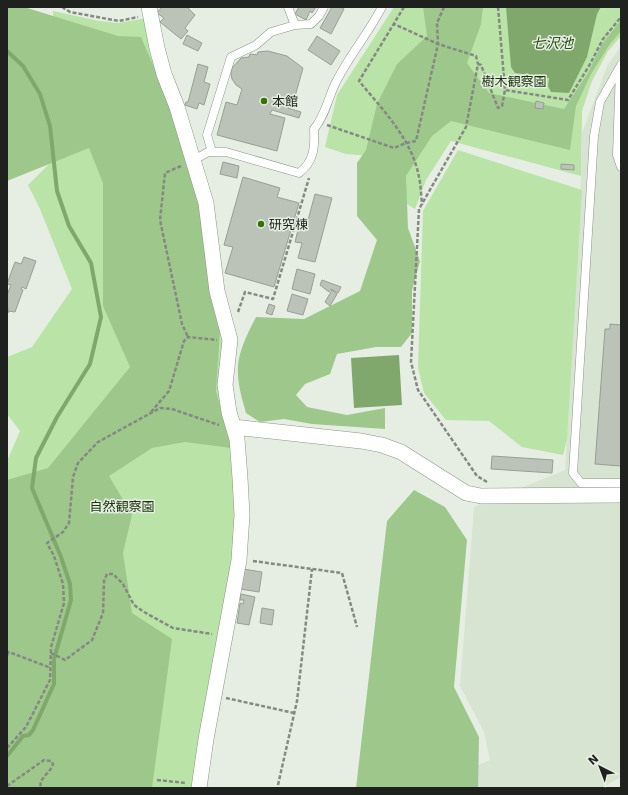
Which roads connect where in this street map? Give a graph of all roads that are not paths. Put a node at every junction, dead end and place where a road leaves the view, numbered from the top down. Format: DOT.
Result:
graph roads {
  1 [pos="288,7"];
  2 [pos="324,7"];
  3 [pos="382,7"];
  4 [pos="150,11"];
  5 [pos="295,24"];
  6 [pos="621,65"];
  7 [pos="212,152"];
  8 [pos="194,160"];
  9 [pos="621,166"];
  10 [pos="234,427"];
  11 [pos="621,483"];
  12 [pos="621,495"];
  13 [pos="194,786"];
  1 -- 5 [label="lane"];
  2 -- 5 [label="lane"];
  3 -- 7 [label="lane"];
  4 -- 8 [label="street"];
  5 -- 7 [label="lane"];
  6 -- 9 [label="lane"];
  6 -- 11 [label="lane"];
  7 -- 8 [label="lane"];
  8 -- 10 [label="street"];
  10 -- 12 [label="street"];
  10 -- 13 [label="street"];
}
